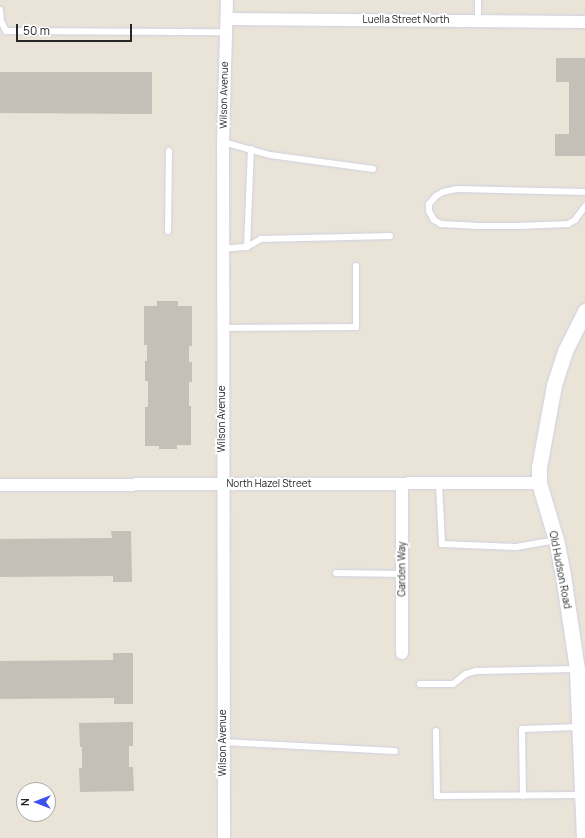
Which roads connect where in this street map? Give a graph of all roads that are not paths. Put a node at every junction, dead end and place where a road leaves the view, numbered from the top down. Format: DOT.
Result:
graph roads {
  1 [pos="227,0"];
  2 [pos="478,0"];
  3 [pos="0,10"];
  4 [pos="227,19"];
  5 [pos="478,20"];
  6 [pos="585,22"];
  7 [pos="226,32"];
  8 [pos="223,142"];
  9 [pos="251,149"];
  10 [pos="169,151"];
  11 [pos="373,169"];
  12 [pos="585,192"];
  13 [pos="585,206"];
  14 [pos="168,231"];
  15 [pos="390,236"];
  16 [pos="247,247"];
  17 [pos="222,249"];
  18 [pos="356,266"];
  19 [pos="585,311"];
  20 [pos="222,328"];
  21 [pos="539,483"];
  22 [pos="402,484"];
  23 [pos="440,484"];
  24 [pos="0,485"];
  25 [pos="222,485"];
  26 [pos="556,540"];
  27 [pos="336,573"];
  28 [pos="402,574"];
  29 [pos="402,653"];
  30 [pos="580,676"];
  31 [pos="420,684"];
  32 [pos="580,726"];
  33 [pos="436,731"];
  34 [pos="223,742"];
  35 [pos="395,751"];
  36 [pos="523,796"];
  37 [pos="584,802"];
  38 [pos="224,838"];
  39 [pos="584,838"];
  1 -- 4 [label="street, Wilson Avenue"];
  2 -- 5 [label="lane"];
  3 -- 7 [label="lane"];
  4 -- 5 [label="street, Luella Street North"];
  4 -- 7 [label="street, Wilson Avenue"];
  5 -- 6 [label="street, Luella Street North"];
  7 -- 8 [label="street, Wilson Avenue"];
  8 -- 9 [label="lane"];
  8 -- 17 [label="street, Wilson Avenue"];
  9 -- 11 [label="lane"];
  9 -- 16 [label="lane"];
  10 -- 14 [label="lane"];
  12 -- 13 [label="lane"];
  15 -- 16 [label="lane"];
  16 -- 17 [label="lane"];
  17 -- 20 [label="street, Wilson Avenue"];
  18 -- 20 [label="lane"];
  19 -- 21 [label="street, Old Hudson Road"];
  20 -- 25 [label="street, Wilson Avenue"];
  21 -- 23 [label="street, North Hazel Street"];
  21 -- 26 [label="street, Old Hudson Road"];
  22 -- 23 [label="street, North Hazel Street"];
  22 -- 25 [label="street, North Hazel Street"];
  22 -- 28 [label="street, Garden Way"];
  23 -- 26 [label="lane"];
  24 -- 25 [label="street, North Hazel Street"];
  25 -- 34 [label="street, Wilson Avenue"];
  26 -- 30 [label="street, Old Hudson Road"];
  27 -- 28 [label="lane"];
  28 -- 29 [label="street, Garden Way"];
  30 -- 31 [label="lane"];
  30 -- 32 [label="street, Old Hudson Road"];
  32 -- 36 [label="lane"];
  32 -- 37 [label="street, Old Hudson Road"];
  33 -- 36 [label="lane"];
  34 -- 35 [label="lane"];
  34 -- 38 [label="street, Wilson Avenue"];
  36 -- 37 [label="lane"];
  37 -- 39 [label="street, Old Hudson Road"];
}
